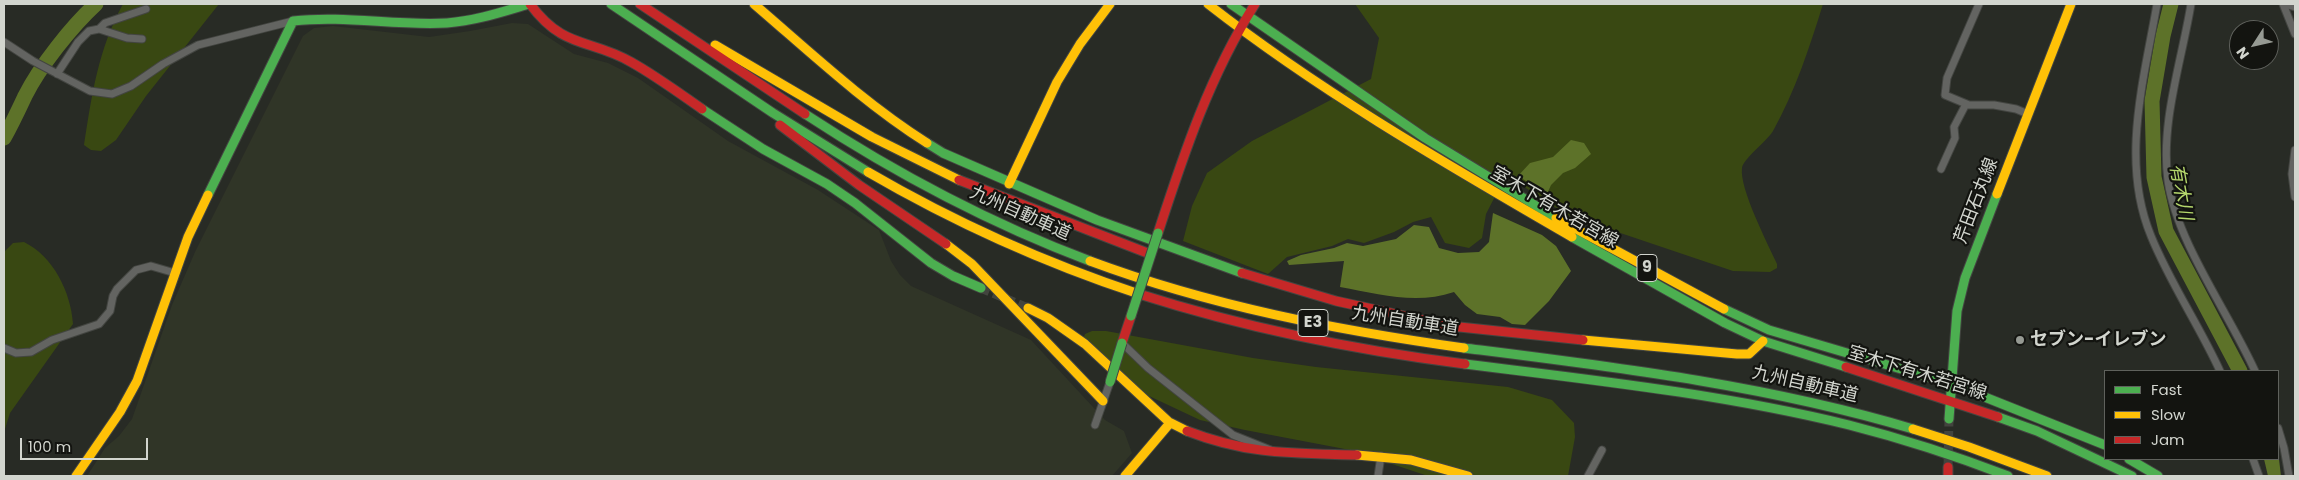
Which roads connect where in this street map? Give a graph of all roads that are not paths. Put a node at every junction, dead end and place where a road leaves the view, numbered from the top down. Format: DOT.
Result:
graph roads {
  1 [pos="529,4"];
  2 [pos="611,4"];
  3 [pos="640,4"];
  4 [pos="644,4"];
  5 [pos="754,4"];
  6 [pos="1110,4"];
  7 [pos="1208,4"];
  8 [pos="1231,4"];
  9 [pos="1255,4"];
  10 [pos="1979,4"];
  11 [pos="2071,4"];
  12 [pos="2157,4"];
  13 [pos="2191,4"];
  14 [pos="2284,4"];
  15 [pos="2295,7"];
  16 [pos="146,9"];
  17 [pos="626,14"];
  18 [pos="1247,15"];
  19 [pos="293,21"];
  20 [pos="1240,28"];
  21 [pos="99,29"];
  22 [pos="2295,34"];
  23 [pos="142,39"];
  24 [pos="4,42"];
  25 [pos="54,72"];
  26 [pos="1966,104"];
  27 [pos="2028,114"];
  28 [pos="2295,150"];
  29 [pos="1941,169"];
  30 [pos="1009,184"];
  31 [pos="2295,197"];
  32 [pos="1150,254"];
  33 [pos="175,273"];
  34 [pos="981,288"];
  35 [pos="1028,308"];
  36 [pos="1763,341"];
  37 [pos="1122,343"];
  38 [pos="4,348"];
  39 [pos="2219,370"];
  40 [pos="2254,370"];
  41 [pos="1110,382"];
  42 [pos="1952,384"];
  43 [pos="1950,400"];
  44 [pos="1103,401"];
  45 [pos="1949,419"];
  46 [pos="1170,423"];
  47 [pos="1095,425"];
  48 [pos="2279,431"];
  49 [pos="2104,445"];
  50 [pos="1602,450"];
  51 [pos="1283,455"];
  52 [pos="1381,456"];
  53 [pos="2131,460"];
  54 [pos="2254,460"];
  55 [pos="76,476"];
  56 [pos="1125,476"];
  57 [pos="1378,476"];
  58 [pos="1468,476"];
  59 [pos="1588,476"];
  60 [pos="2008,476"];
  61 [pos="2047,476"];
  62 [pos="2132,476"];
  63 [pos="2158,476"];
  64 [pos="2259,476"];
  65 [pos="2288,476"];
  1 -- 19 [label="main road"];
  1 -- 34 [label="main road"];
  2 -- 17 [label="main road, 九州自動車道 / E3"];
  3 -- 61 [label="main road, 九州自動車道 / E3"];
  4 -- 32 [label="main road"];
  5 -- 30 [label="main road"];
  6 -- 30 [label="main road"];
  7 -- 20 [label="main road, 室木下有木若宮線 / 9"];
  8 -- 18 [label="main road, 室木下有木若宮線 / 9"];
  9 -- 18 [label="main road"];
  10 -- 26 [label="street"];
  11 -- 27 [label="main road, 芹田石丸線"];
  12 -- 39 [label="street"];
  13 -- 40 [label="street"];
  14 -- 15 [label="street"];
  14 -- 22 [label="street"];
  16 -- 21 [label="street"];
  17 -- 44 [label="main road"];
  17 -- 60 [label="main road, 九州自動車道 / E3"];
  18 -- 20 [label="main road"];
  18 -- 42 [label="main road, 室木下有木若宮線 / 9"];
  19 -- 25 [label="street"];
  19 -- 33 [label="main road"];
  20 -- 32 [label="main road, bridge"];
  20 -- 36 [label="main road, 室木下有木若宮線 / 9"];
  21 -- 23 [label="street"];
  21 -- 25 [label="street"];
  24 -- 25 [label="street"];
  26 -- 27 [label="street"];
  26 -- 29 [label="street"];
  27 -- 42 [label="main road, 芹田石丸線"];
  28 -- 31 [label="street"];
  30 -- 36 [label="main road"];
  32 -- 37 [label="main road, bridge"];
  33 -- 38 [label="street"];
  33 -- 55 [label="main road"];
  35 -- 46 [label="main road"];
  36 -- 43 [label="main road, 室木下有木若宮線 / 9"];
  37 -- 41 [label="main road, bridge"];
  37 -- 51 [label="street"];
  41 -- 44 [label="street"];
  42 -- 43 [label="main road, 芹田石丸線"];
  42 -- 49 [label="main road, 室木下有木若宮線 / 9"];
  43 -- 45 [label="main road, 芹田石丸線"];
  43 -- 62 [label="main road, 室木下有木若宮線 / 9"];
  44 -- 47 [label="street"];
  46 -- 51 [label="main road"];
  46 -- 56 [label="main road"];
  48 -- 65 [label="street"];
  50 -- 59 [label="street"];
  51 -- 52 [label="main road"];
  52 -- 57 [label="street"];
  52 -- 58 [label="main road"];
  53 -- 63 [label="main road"];
  54 -- 64 [label="street"];
}
